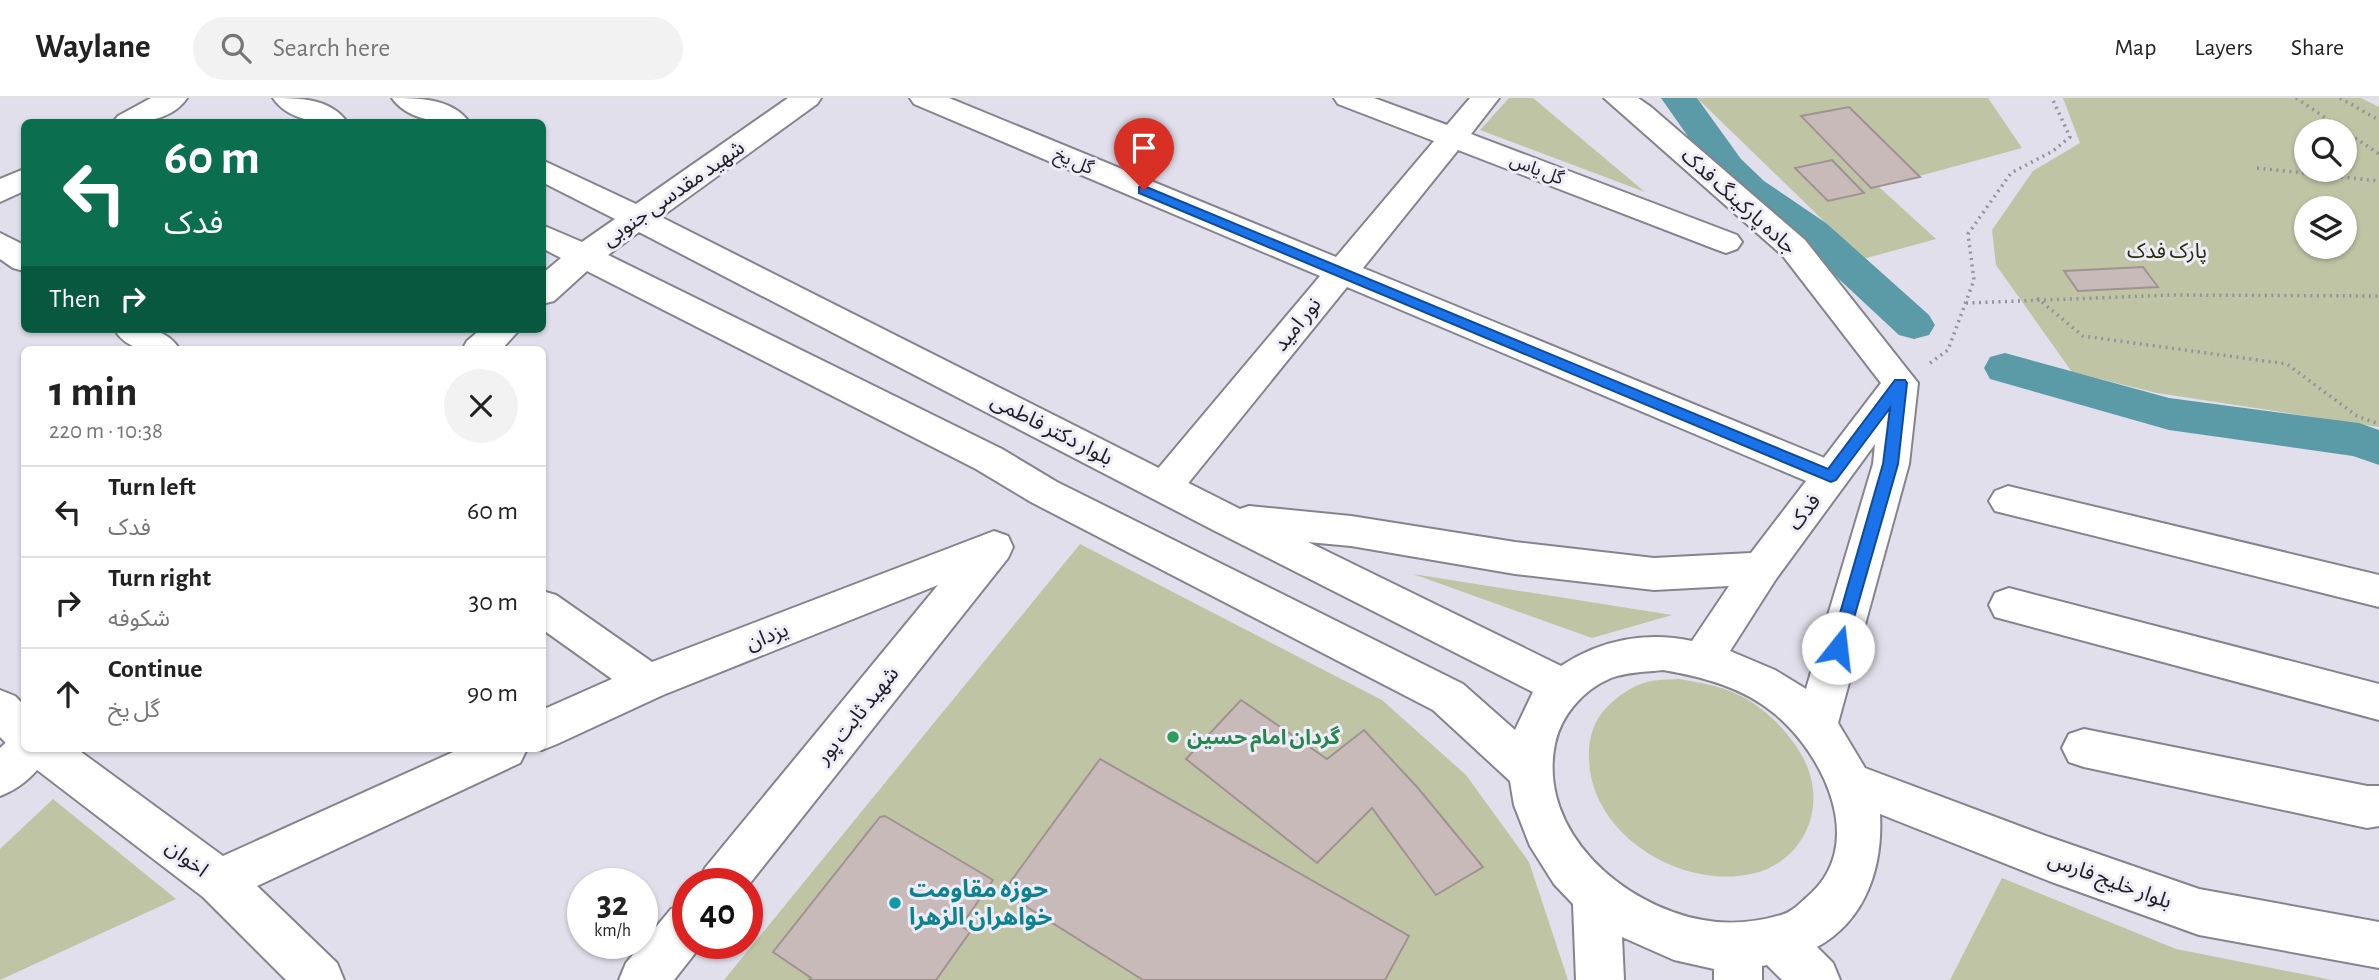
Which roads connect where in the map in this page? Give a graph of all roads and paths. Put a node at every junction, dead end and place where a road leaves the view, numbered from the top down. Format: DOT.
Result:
graph roads {
  1 [pos="173,98"];
  2 [pos="286,98"];
  3 [pos="406,98"];
  4 [pos="807,98"];
  5 [pos="923,98"];
  6 [pos="1348,98"];
  7 [pos="1485,98"];
  8 [pos="1618,98"];
  9 [pos="2052,98"];
  10 [pos="2296,98"];
  11 [pos="2340,98"];
  12 [pos="134,119"];
  13 [pos="326,119"];
  14 [pos="448,119"];
  15 [pos="2379,120"];
  16 [pos="1451,136"];
  17 [pos="2379,154"];
  18 [pos="2257,168"];
  19 [pos="546,171"];
  20 [pos="21,181"];
  21 [pos="2379,181"];
  22 [pos="0,192"];
  23 [pos="639,219"];
  24 [pos="546,237"];
  25 [pos="1726,242"];
  26 [pos="0,244"];
  27 [pos="584,256"];
  28 [pos="21,258"];
  29 [pos="1340,272"];
  30 [pos="546,289"];
  31 [pos="2379,296"];
  32 [pos="2037,299"];
  33 [pos="1966,303"];
  34 [pos="137,333"];
  35 [pos="498,333"];
  36 [pos="157,346"];
  37 [pos="483,346"];
  38 [pos="1900,383"];
  39 [pos="2379,424"];
  40 [pos="1831,476"];
  41 [pos="1164,486"];
  42 [pos="2008,501"];
  43 [pos="1228,520"];
  44 [pos="994,547"];
  45 [pos="1762,568"];
  46 [pos="2379,591"];
  47 [pos="2009,606"];
  48 [pos="546,610"];
  49 [pos="1703,659"];
  50 [pos="648,682"];
  51 [pos="1563,687"];
  52 [pos="2379,702"];
  53 [pos="0,709"];
  54 [pos="1816,727"];
  55 [pos="21,730"];
  56 [pos="546,730"];
  57 [pos="2084,748"];
  58 [pos="26,752"];
  59 [pos="47,752"];
  60 [pos="498,752"];
  61 [pos="1530,771"];
  62 [pos="0,776"];
  63 [pos="1850,782"];
  64 [pos="2379,806"];
  65 [pos="734,868"];
  66 [pos="219,881"];
  67 [pos="1596,894"];
  68 [pos="2372,937"];
  69 [pos="672,945"];
  70 [pos="1751,956"];
  71 [pos="320,980"];
  72 [pos="643,980"];
  73 [pos="1600,980"];
  74 [pos="1816,980"];
  1 -- 12 [label="street"];
  2 -- 13 [label="street"];
  3 -- 14 [label="street"];
  4 -- 23 [label="street, شهید مقدسی جنوبی"];
  5 -- 29 [label="street, گل یخ"];
  6 -- 16 [label="street, گل یاس"];
  7 -- 16 [label="street, نور امید"];
  8 -- 38 [label="street, جاده پارکینگ فدک"];
  9 -- 33 [label="path"];
  10 -- 17 [label="path"];
  11 -- 15 [label="path"];
  16 -- 25 [label="street, گل یاس"];
  16 -- 29 [label="street, نور امید"];
  18 -- 21 [label="path"];
  19 -- 23 [label="street, بلوار دکتر فاطمی"];
  20 -- 22 [label="street"];
  23 -- 27 [label="street, شهید مقدسی جنوبی"];
  23 -- 41 [label="street, بلوار دکتر فاطمی"];
  24 -- 27 [label="street"];
  26 -- 28 [label="street"];
  27 -- 30 [label="street, شهید مقدسی جنوبی"];
  27 -- 61 [label="street"];
  29 -- 40 [label="street, گل یخ"];
  29 -- 41 [label="street, نور امید"];
  31 -- 32 [label="path"];
  32 -- 33 [label="path"];
  32 -- 39 [label="path"];
  33 -- 38 [label="path"];
  34 -- 36 [label="street"];
  35 -- 37 [label="street"];
  38 -- 40 [label="street, فدک"];
  38 -- 54 [label="street"];
  40 -- 45 [label="street, فدک"];
  41 -- 43 [label="street, بلوار دکتر فاطمی"];
  42 -- 46 [label="street"];
  43 -- 45 [label="street"];
  43 -- 51 [label="street, بلوار دکتر فاطمی"];
  44 -- 50 [label="street, یزدان"];
  44 -- 65 [label="street, شهید ثابت پور"];
  45 -- 49 [label="street, فدک"];
  47 -- 52 [label="street"];
  48 -- 50 [label="street"];
  49 -- 51 [label="street"];
  49 -- 54 [label="street"];
  50 -- 56 [label="street, یزدان"];
  51 -- 61 [label="street"];
  53 -- 55 [label="street"];
  54 -- 63 [label="street"];
  57 -- 64 [label="street"];
  58 -- 62 [label="street"];
  59 -- 66 [label="street, اخوان"];
  60 -- 66 [label="street"];
  61 -- 67 [label="street"];
  63 -- 68 [label="street, بلوار خلیج فارس"];
  63 -- 70 [label="street"];
  66 -- 71 [label="street, اخوان"];
  67 -- 70 [label="street"];
  67 -- 73 [label="street"];
  69 -- 72 [label="street"];
  70 -- 74 [label="street"];
}
